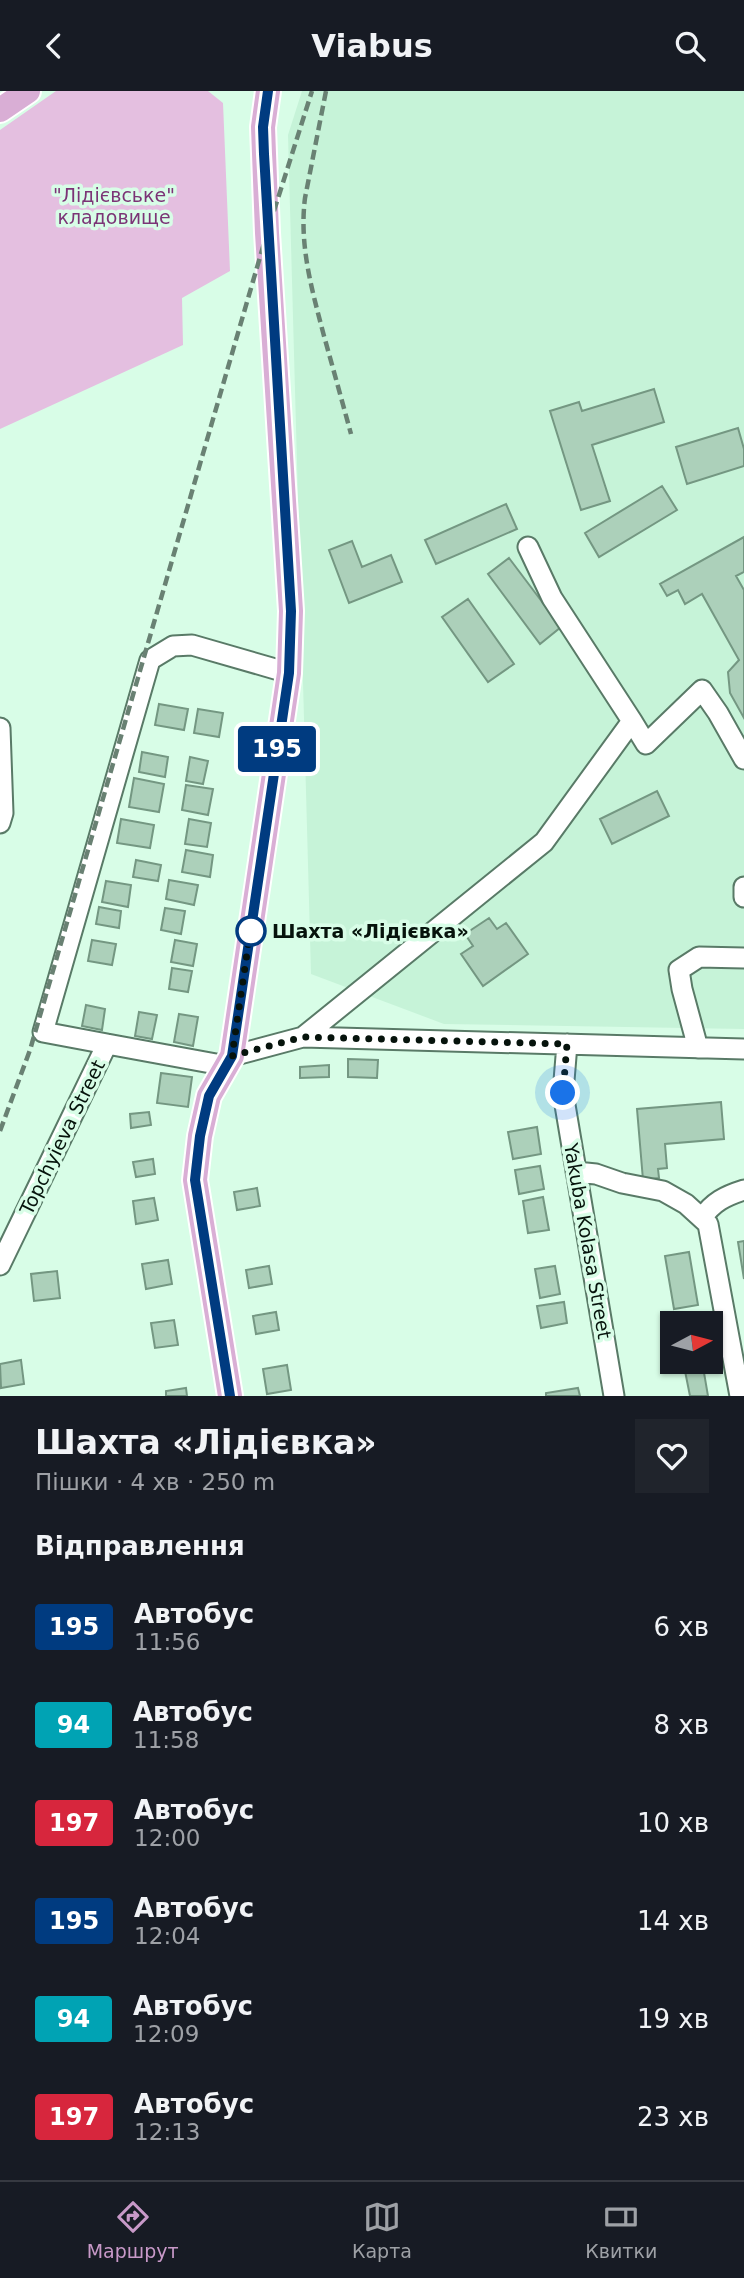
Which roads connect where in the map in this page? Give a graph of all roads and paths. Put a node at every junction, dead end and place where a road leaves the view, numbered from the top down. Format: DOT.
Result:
graph roads {
  1 [pos="28,91"];
  2 [pos="265,93"];
  3 [pos="0,110"];
  4 [pos="528,548"];
  5 [pos="289,673"];
  6 [pos="632,721"];
  7 [pos="0,730"];
  8 [pos="744,759"];
  9 [pos="0,823"];
  10 [pos="744,887"];
  11 [pos="744,897"];
  12 [pos="744,958"];
  13 [pos="303,1037"];
  14 [pos="107,1044"];
  15 [pos="567,1044"];
  16 [pos="698,1048"];
  17 [pos="744,1049"];
  18 [pos="230,1061"];
  19 [pos="576,1172"];
  20 [pos="744,1190"];
  21 [pos="702,1218"];
  22 [pos="0,1265"];
  23 [pos="230,1396"];
  24 [pos="614,1396"];
  25 [pos="740,1396"];
  1 -- 3 [label="main road"];
  2 -- 5 [label="main road"];
  4 -- 6 [label="street"];
  5 -- 14 [label="street"];
  5 -- 18 [label="main road"];
  6 -- 8 [label="street"];
  6 -- 13 [label="street"];
  7 -- 9 [label="street"];
  10 -- 11 [label="street"];
  12 -- 16 [label="street"];
  13 -- 15 [label="street"];
  13 -- 18 [label="street"];
  14 -- 18 [label="street, Topchyieva Street"];
  14 -- 22 [label="street, Topchyieva Street"];
  15 -- 16 [label="street"];
  15 -- 19 [label="street, Yakuba Kolasa Street"];
  16 -- 17 [label="street"];
  18 -- 23 [label="main road"];
  19 -- 21 [label="street"];
  19 -- 24 [label="street, Yakuba Kolasa Street"];
  20 -- 21 [label="street"];
  21 -- 25 [label="street"];
}
